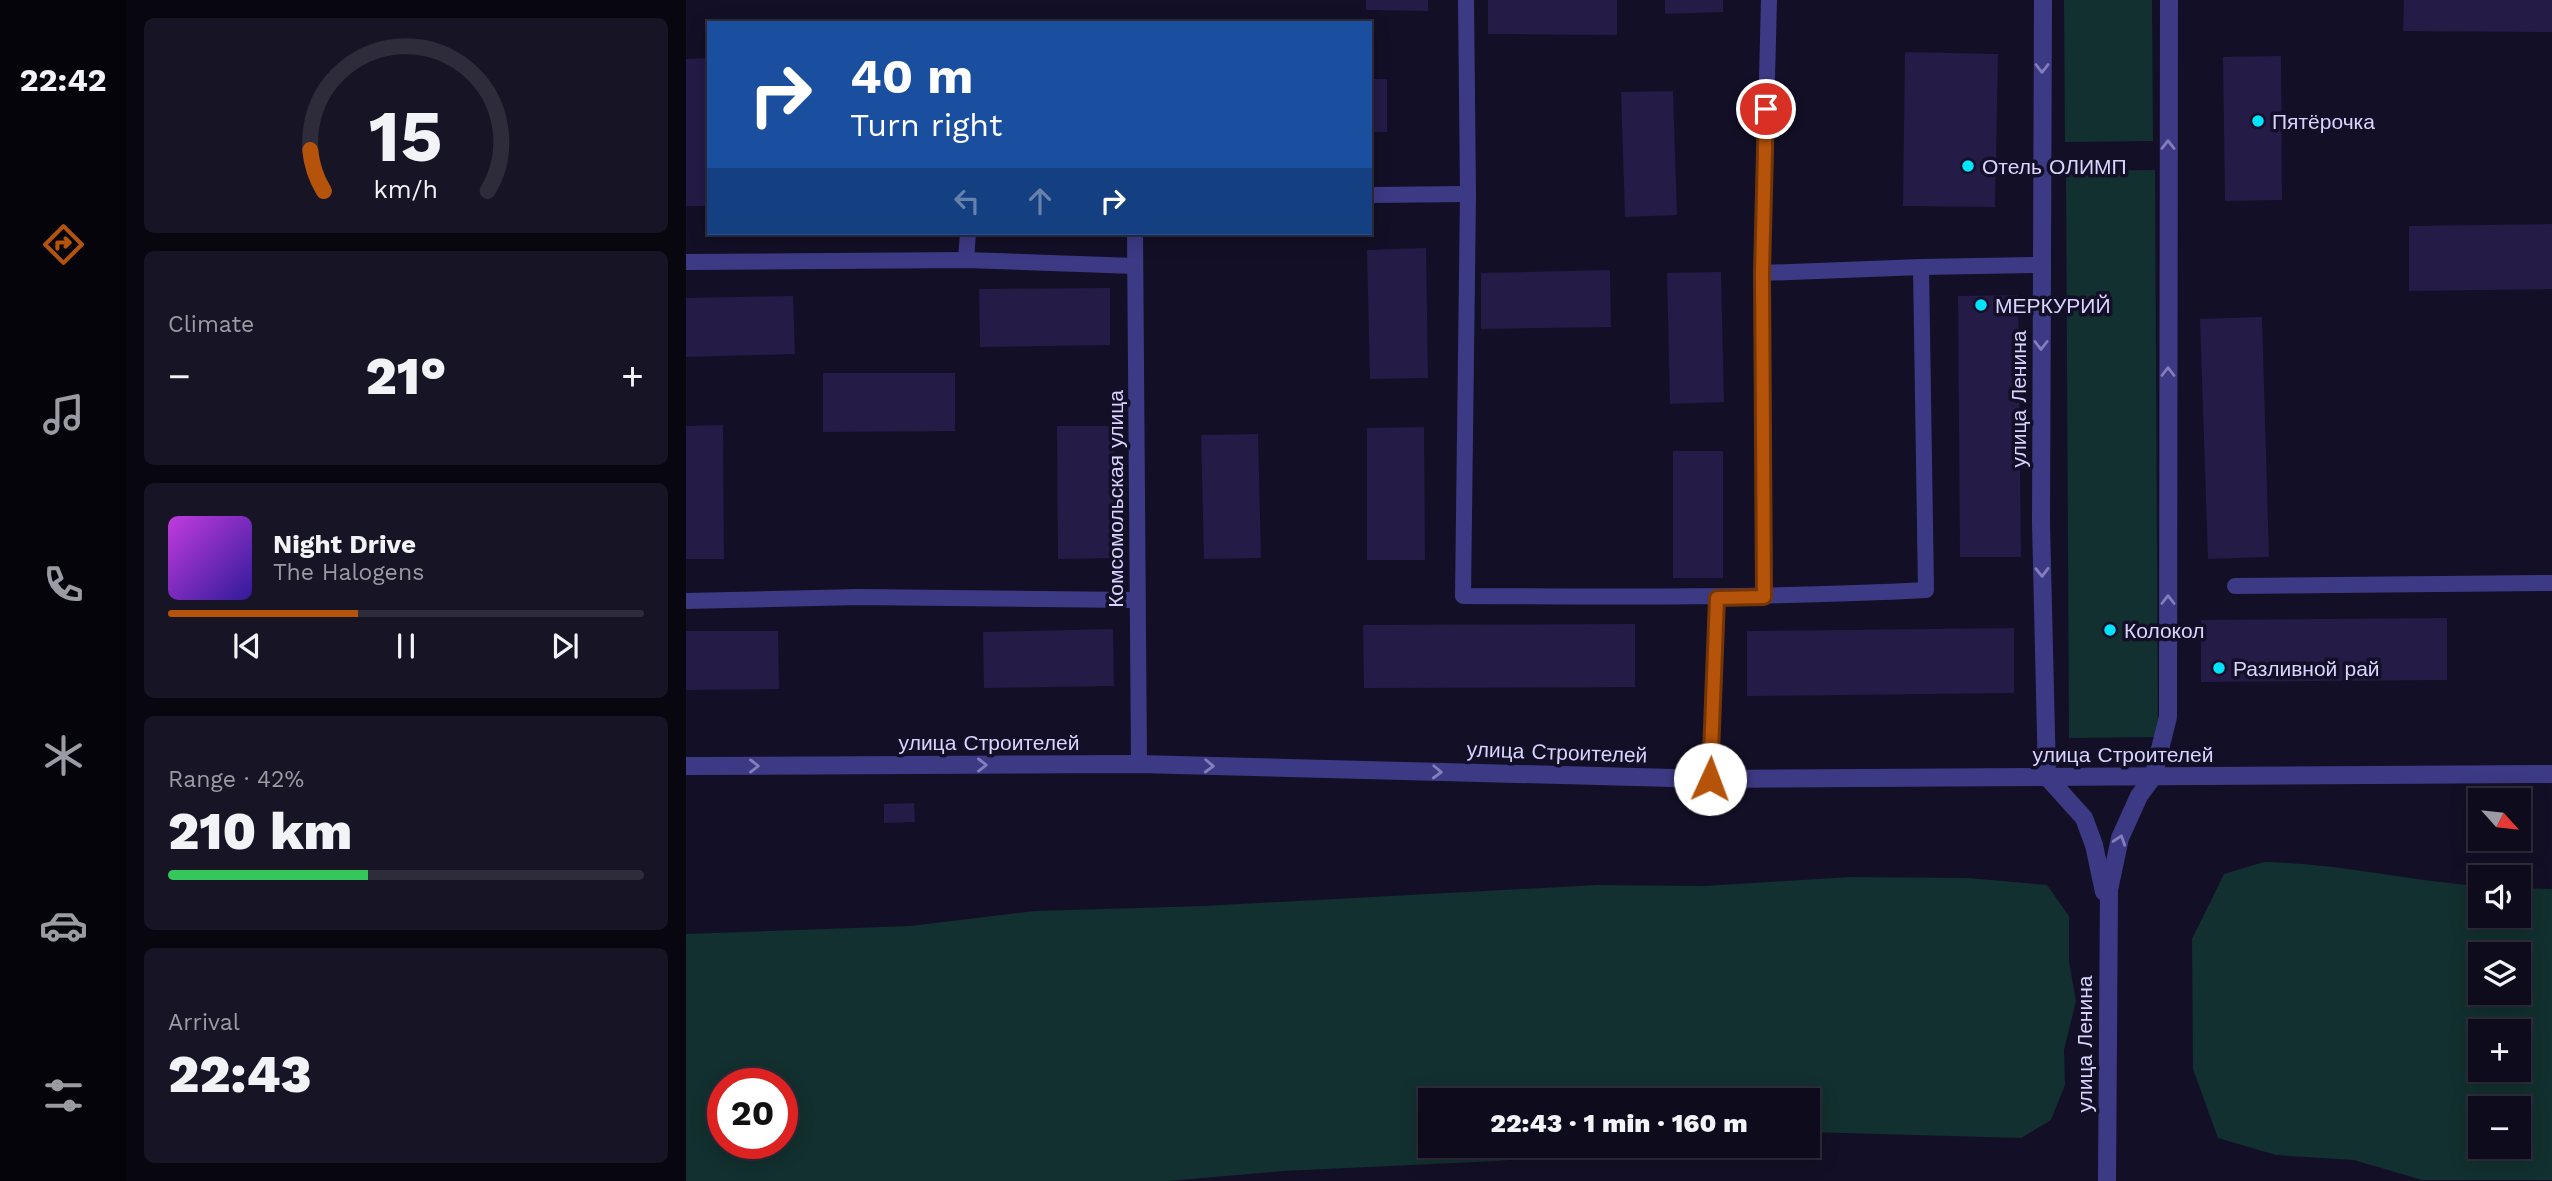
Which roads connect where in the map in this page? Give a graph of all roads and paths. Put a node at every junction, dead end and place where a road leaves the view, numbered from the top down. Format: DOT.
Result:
graph roads {
  1 [pos="1466,0"];
  2 [pos="1769,0"];
  3 [pos="2043,0"];
  4 [pos="2169,0"];
  5 [pos="1468,194"];
  6 [pos="1372,195"];
  7 [pos="968,235"];
  8 [pos="1135,235"];
  9 [pos="966,260"];
  10 [pos="686,261"];
  11 [pos="2041,265"];
  12 [pos="1135,266"];
  13 [pos="1921,267"];
  14 [pos="1762,273"];
  15 [pos="2552,583"];
  16 [pos="2235,586"];
  17 [pos="1764,597"];
  18 [pos="1717,598"];
  19 [pos="1136,600"];
  20 [pos="686,601"];
  21 [pos="1139,764"];
  22 [pos="686,766"];
  23 [pos="2552,774"];
  24 [pos="2153,776"];
  25 [pos="2047,777"];
  26 [pos="1710,779"];
  27 [pos="2107,907"];
  28 [pos="2107,1181"];
  1 -- 5 [label="lane"];
  2 -- 14 [label="lane"];
  3 -- 11 [label="street, улица Ленина, one-way"];
  24 -- 4 [label="street, one-way"];
  5 -- 6 [label="lane"];
  5 -- 18 [label="lane"];
  7 -- 9 [label="lane"];
  8 -- 12 [label="lane, Комсомольская улица"];
  9 -- 10 [label="lane"];
  9 -- 12 [label="lane"];
  11 -- 13 [label="lane"];
  11 -- 25 [label="street, улица Ленина, one-way"];
  12 -- 19 [label="lane, Комсомольская улица"];
  13 -- 14 [label="lane"];
  13 -- 17 [label="lane"];
  14 -- 17 [label="lane"];
  15 -- 16 [label="lane"];
  17 -- 18 [label="lane"];
  18 -- 26 [label="lane"];
  19 -- 20 [label="lane"];
  19 -- 21 [label="lane, Комсомольская улица"];
  22 -- 21 [label="street, улица Строителей, one-way"];
  21 -- 26 [label="street, улица Строителей, one-way"];
  23 -- 24 [label="street, улица Строителей"];
  24 -- 25 [label="street, улица Строителей"];
  27 -- 24 [label="street, one-way"];
  25 -- 26 [label="street, улица Строителей"];
  25 -- 27 [label="street"];
  27 -- 28 [label="street, улица Ленина"];
}
